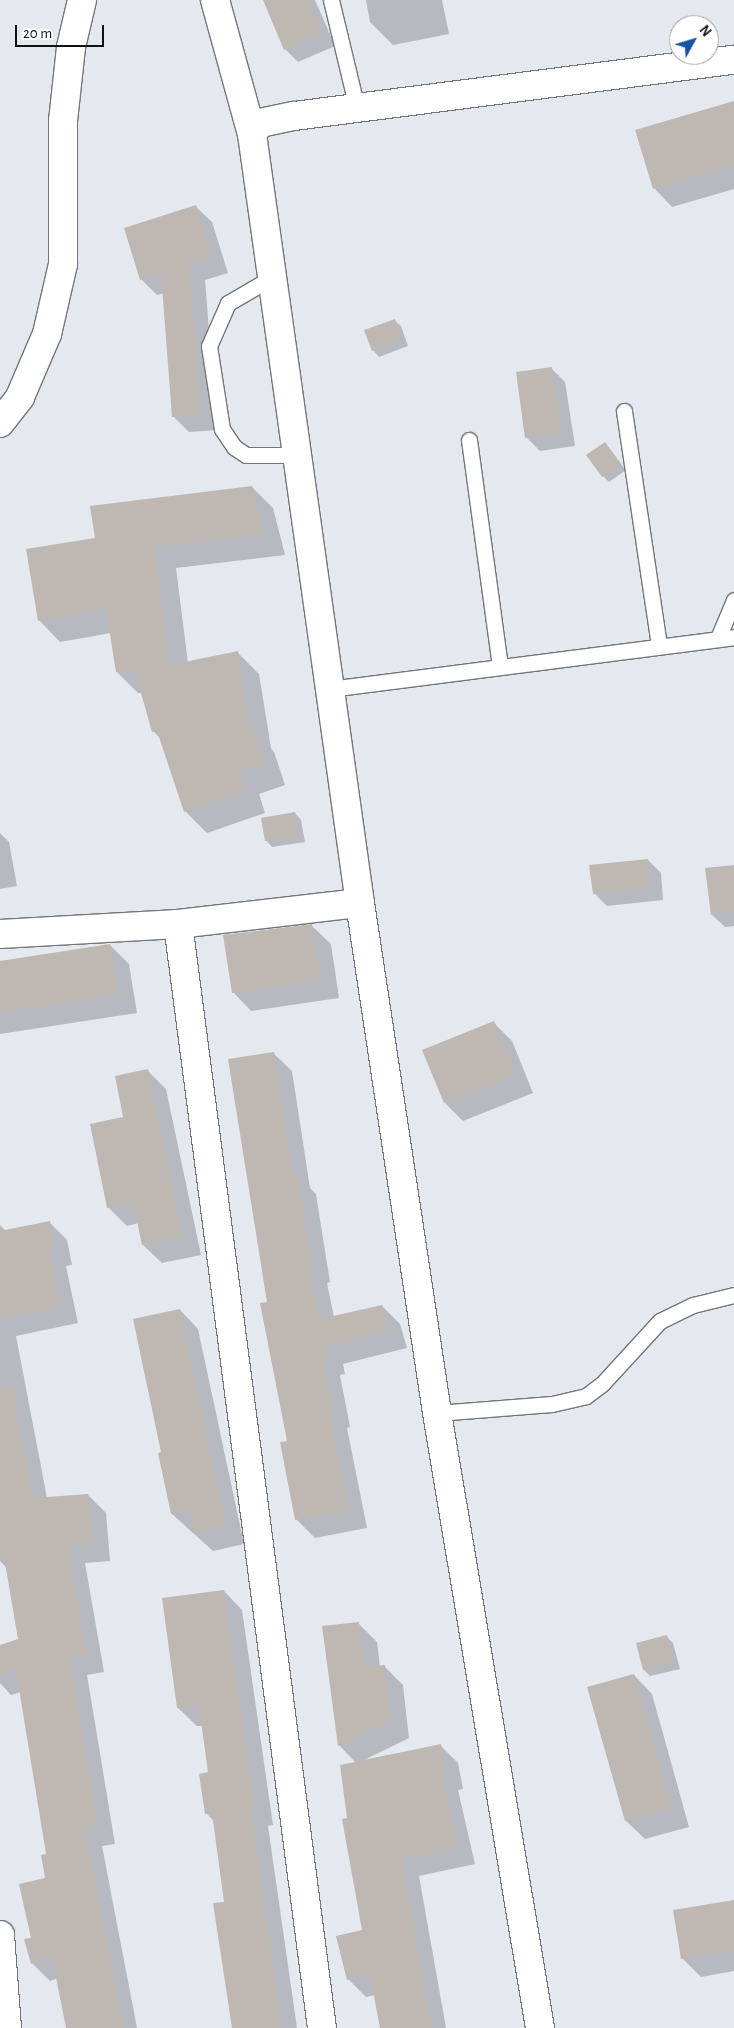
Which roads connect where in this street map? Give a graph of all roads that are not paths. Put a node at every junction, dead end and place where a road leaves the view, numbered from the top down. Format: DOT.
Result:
graph roads {
  1 [pos="82,0"];
  2 [pos="215,0"];
  3 [pos="331,0"];
  4 [pos="734,60"];
  5 [pos="357,108"];
  6 [pos="252,134"];
  7 [pos="271,278"];
  8 [pos="624,411"];
  9 [pos="0,423"];
  10 [pos="469,440"];
  11 [pos="296,455"];
  12 [pos="734,600"];
  13 [pos="734,637"];
  14 [pos="718,638"];
  15 [pos="659,645"];
  16 [pos="500,667"];
  17 [pos="329,689"];
  18 [pos="360,903"];
  19 [pos="178,924"];
  20 [pos="0,934"];
  21 [pos="734,1295"];
  22 [pos="437,1413"];
  23 [pos="0,1935"];
  24 [pos="7,2028"];
  25 [pos="322,2028"];
  26 [pos="540,2028"];
  1 -- 9 [label="main road"];
  2 -- 6 [label="main road"];
  3 -- 5 [label="lane"];
  4 -- 5 [label="main road"];
  5 -- 6 [label="main road"];
  6 -- 7 [label="main road"];
  7 -- 11 [label="main road"];
  7 -- 11 [label="lane"];
  8 -- 15 [label="lane"];
  10 -- 16 [label="lane"];
  11 -- 17 [label="main road"];
  12 -- 14 [label="lane"];
  13 -- 14 [label="lane"];
  14 -- 15 [label="lane"];
  15 -- 16 [label="lane"];
  16 -- 17 [label="lane"];
  17 -- 18 [label="main road"];
  18 -- 19 [label="main road"];
  18 -- 22 [label="main road"];
  19 -- 20 [label="main road"];
  19 -- 25 [label="main road"];
  21 -- 22 [label="lane"];
  22 -- 26 [label="main road"];
  23 -- 24 [label="main road"];
}
